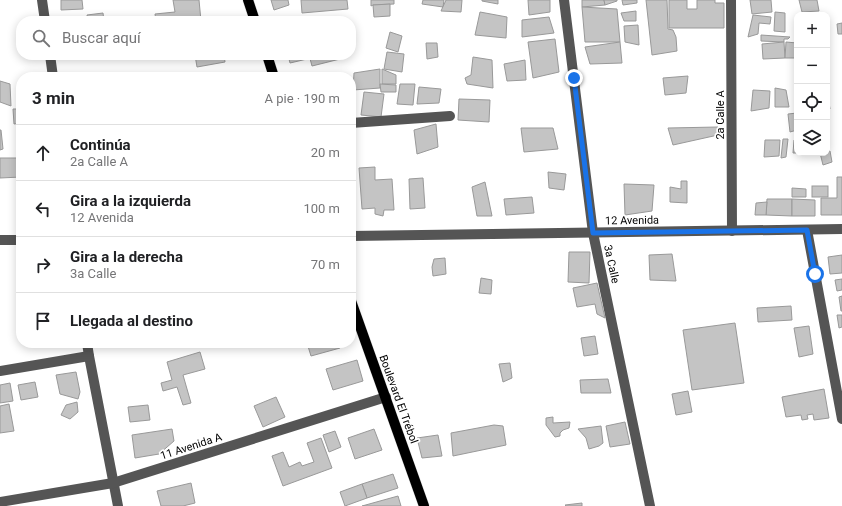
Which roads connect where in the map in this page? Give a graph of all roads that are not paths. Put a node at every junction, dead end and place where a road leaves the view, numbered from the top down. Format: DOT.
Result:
graph roads {
  1 [pos="42,0"];
  2 [pos="248,0"];
  3 [pos="564,0"];
  4 [pos="731,0"];
  5 [pos="44,16"];
  6 [pos="253,16"];
  7 [pos="51,60"];
  8 [pos="269,60"];
  9 [pos="52,72"];
  10 [pos="272,72"];
  11 [pos="450,116"];
  12 [pos="356,123"];
  13 [pos="807,230"];
  14 [pos="842,230"];
  15 [pos="732,231"];
  16 [pos="593,233"];
  17 [pos="356,236"];
  18 [pos="0,240"];
  19 [pos="16,240"];
  20 [pos="356,314"];
  21 [pos="88,348"];
  22 [pos="89,356"];
  23 [pos="0,371"];
  24 [pos="386,397"];
  25 [pos="842,419"];
  26 [pos="113,483"];
  27 [pos="0,502"];
  28 [pos="118,506"];
  29 [pos="424,506"];
  30 [pos="650,506"];
  1 -- 5 [label="street"];
  2 -- 6 [label="main road"];
  3 -- 16 [label="street, 3a Calle"];
  4 -- 15 [label="street, 2a Calle A"];
  7 -- 9 [label="street"];
  8 -- 10 [label="main road"];
  11 -- 12 [label="street"];
  13 -- 14 [label="street, 12 Avenida"];
  13 -- 15 [label="street, 12 Avenida"];
  13 -- 25 [label="street"];
  15 -- 16 [label="street, 12 Avenida"];
  16 -- 17 [label="street, 12 Avenida"];
  16 -- 30 [label="street, 3a Calle"];
  18 -- 19 [label="street"];
  20 -- 24 [label="main road, Boulevard El Trébol"];
  21 -- 22 [label="street"];
  22 -- 23 [label="street"];
  22 -- 26 [label="street"];
  24 -- 26 [label="street, 11 Avenida A"];
  24 -- 29 [label="main road, Boulevard El Trébol"];
  26 -- 27 [label="street, 11 Avenida A"];
  26 -- 28 [label="street"];
}
